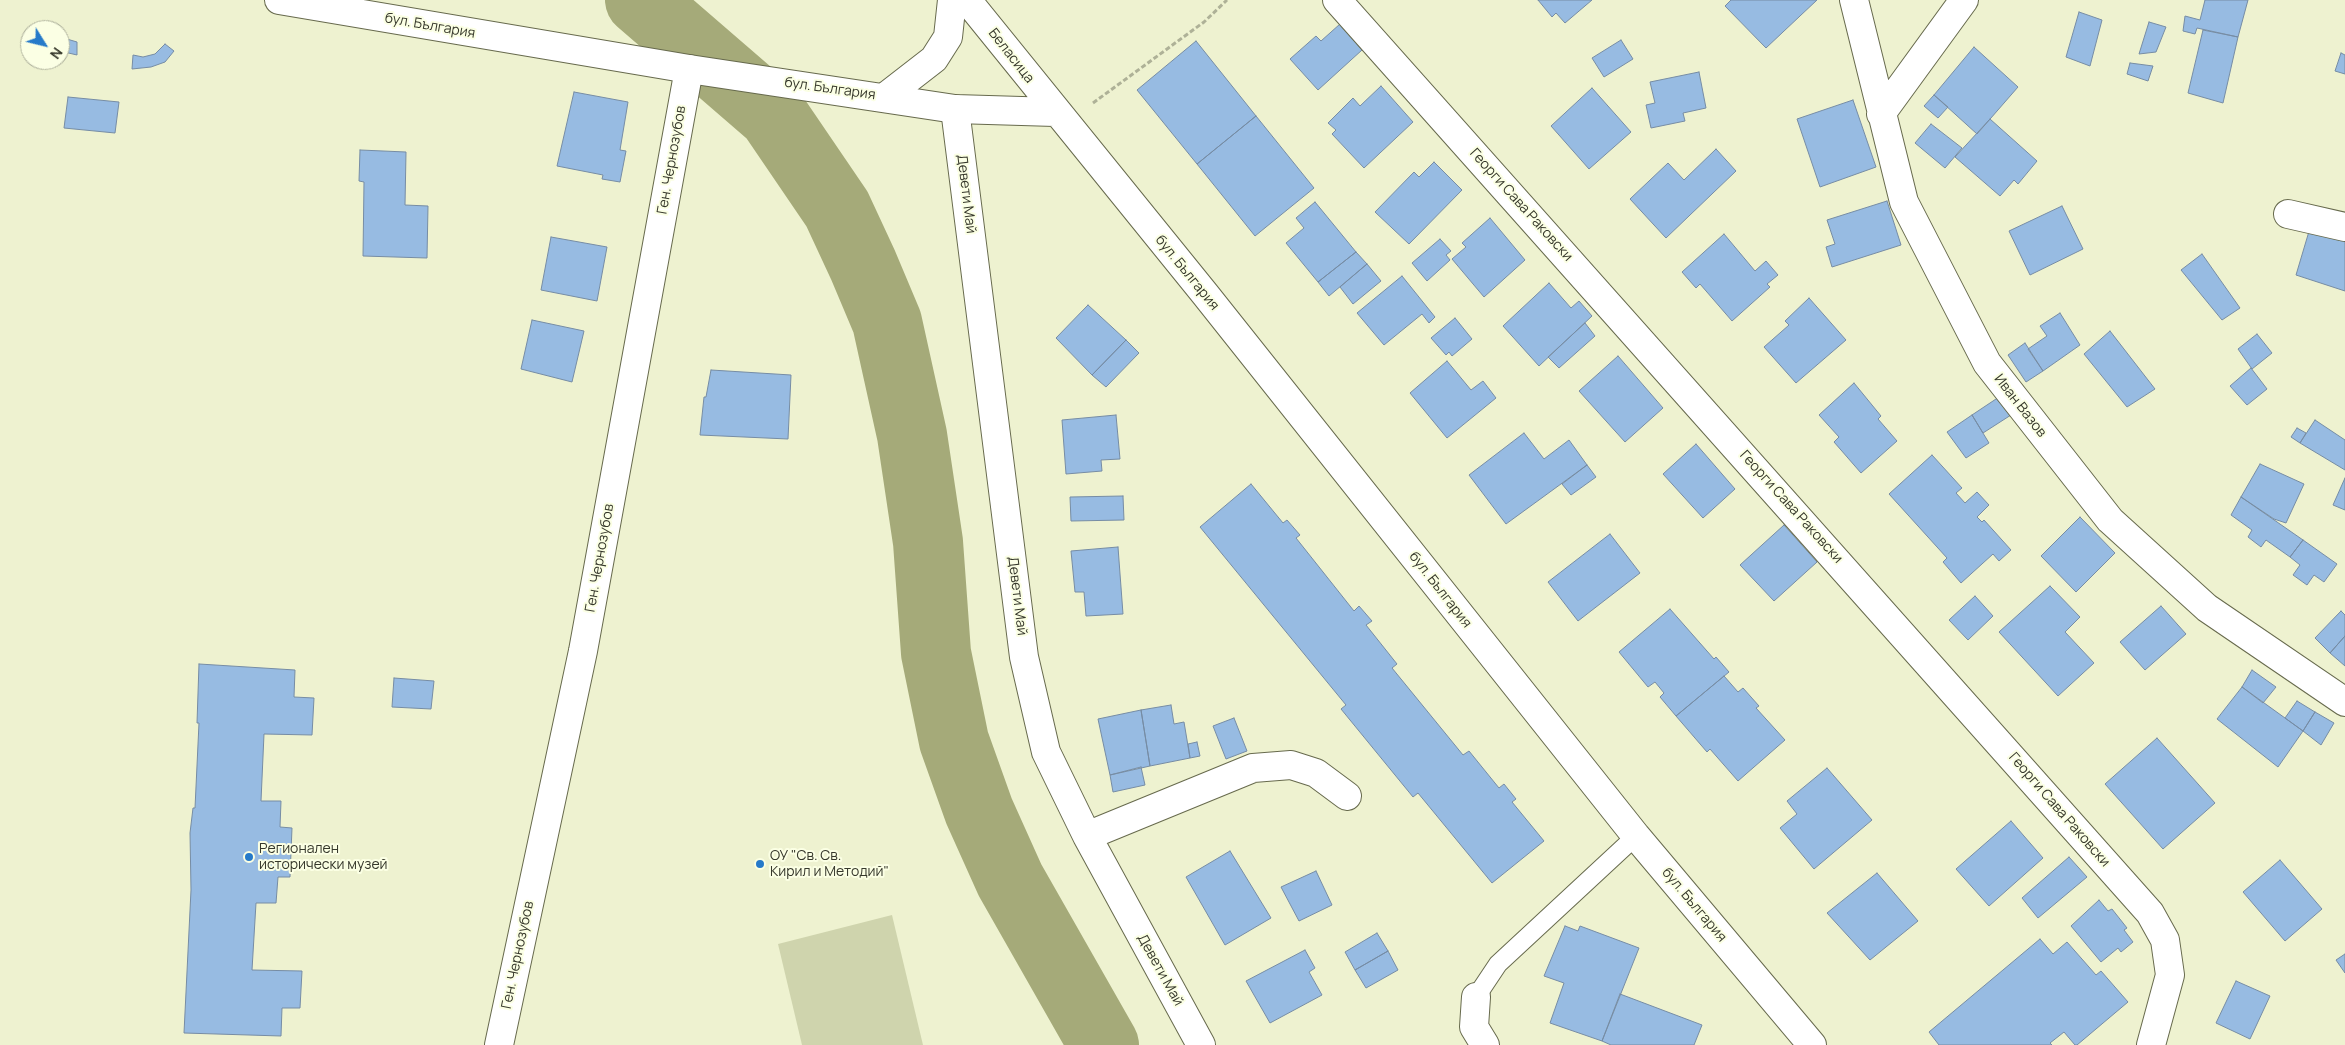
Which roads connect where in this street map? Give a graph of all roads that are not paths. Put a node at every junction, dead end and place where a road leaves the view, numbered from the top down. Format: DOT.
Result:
graph roads {
  1 [pos="279,0"];
  2 [pos="952,0"];
  3 [pos="967,0"];
  4 [pos="1337,0"];
  5 [pos="1854,0"];
  6 [pos="1964,0"];
  7 [pos="692,69"];
  8 [pos="885,97"];
  9 [pos="955,109"];
  10 [pos="1881,114"];
  11 [pos="1061,118"];
  12 [pos="2288,214"];
  13 [pos="2345,227"];
  14 [pos="2345,702"];
  15 [pos="1347,796"];
  16 [pos="1086,836"];
  17 [pos="1636,836"];
  18 [pos="1476,997"];
  19 [pos="499,1045"];
  20 [pos="1201,1045"];
  21 [pos="1485,1045"];
  22 [pos="1812,1045"];
  23 [pos="2151,1045"];
  1 -- 7 [label="street, бул. България"];
  2 -- 8 [label="street"];
  3 -- 11 [label="street, Беласица"];
  4 -- 23 [label="street, Георги Сава Раковски"];
  5 -- 10 [label="street, Иван Вазов"];
  6 -- 10 [label="street"];
  7 -- 8 [label="street, бул. България"];
  7 -- 19 [label="street, Ген. Чернозубов"];
  8 -- 9 [label="street, бул. България"];
  9 -- 11 [label="street, бул. България"];
  9 -- 16 [label="street, Девети Май"];
  10 -- 14 [label="street, Иван Вазов"];
  11 -- 17 [label="street, бул. България"];
  12 -- 13 [label="street"];
  15 -- 16 [label="street"];
  16 -- 20 [label="street, Девети Май"];
  17 -- 18 [label="lane"];
  17 -- 22 [label="street, бул. България"];
  18 -- 21 [label="street"];
}
